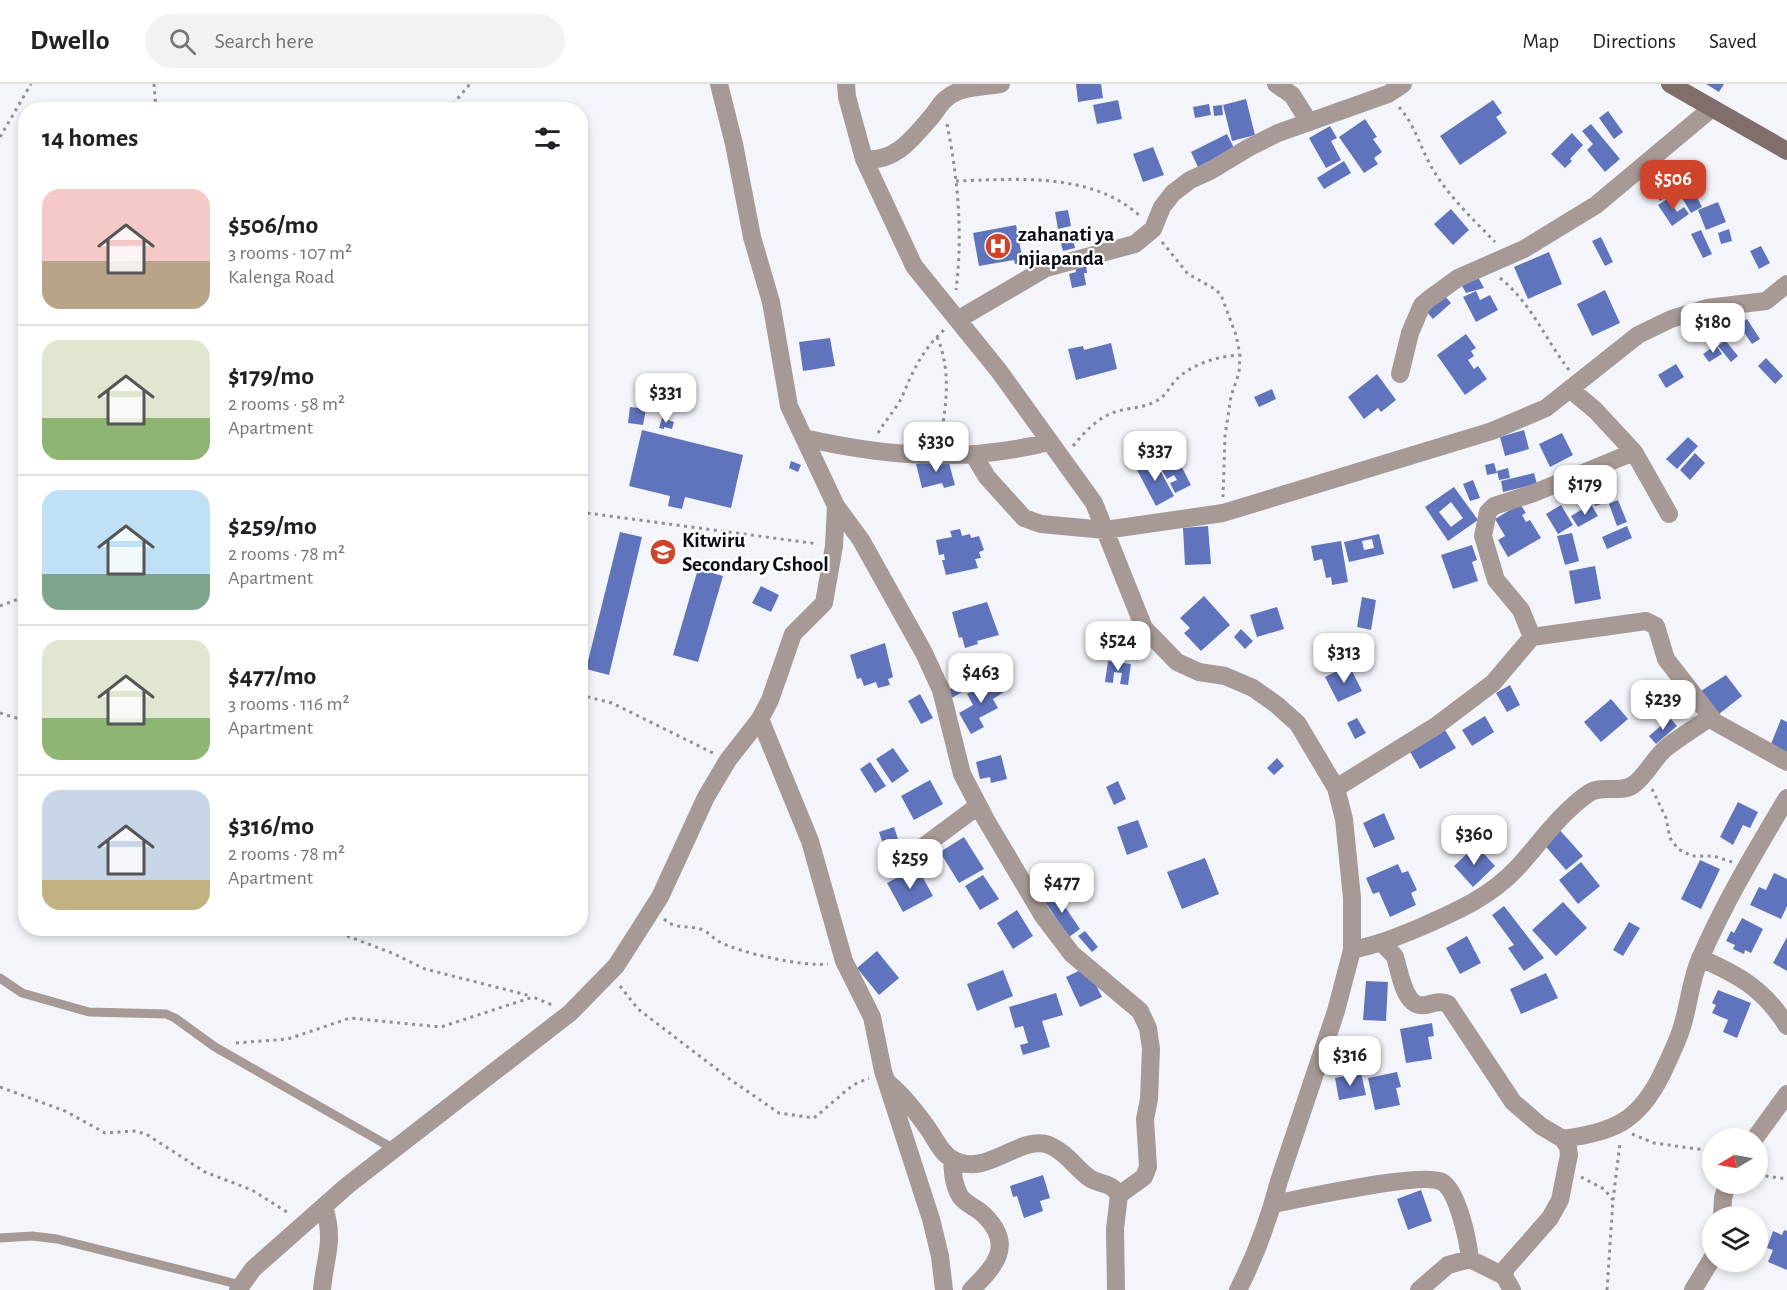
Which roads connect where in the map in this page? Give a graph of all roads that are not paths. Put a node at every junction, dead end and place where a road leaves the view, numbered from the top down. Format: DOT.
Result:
graph roads {
  1 [pos="719,84"];
  2 [pos="846,84"];
  3 [pos="1001,84"];
  4 [pos="1276,84"];
  5 [pos="1670,84"];
  6 [pos="1396,89"];
  7 [pos="948,91"];
  8 [pos="1712,108"];
  9 [pos="1309,122"];
  10 [pos="1787,151"];
  11 [pos="864,159"];
  12 [pos="1787,284"];
  13 [pos="956,316"];
  14 [pos="1400,374"];
  15 [pos="1575,386"];
  16 [pos="804,438"];
  17 [pos="1049,442"];
  18 [pos="1634,452"];
  19 [pos="972,454"];
  20 [pos="836,506"];
  21 [pos="1669,514"];
  22 [pos="1105,530"];
  23 [pos="1532,637"];
  24 [pos="1711,717"];
  25 [pos="760,719"];
  26 [pos="1787,762"];
  27 [pos="1336,788"];
  28 [pos="1787,798"];
  29 [pos="978,806"];
  30 [pos="924,846"];
  31 [pos="1382,944"];
  32 [pos="1352,950"];
  33 [pos="1700,958"];
  34 [pos="0,978"];
  35 [pos="1787,1026"];
  36 [pos="885,1077"];
  37 [pos="1787,1094"];
  38 [pos="1762,1128"];
  39 [pos="1563,1138"];
  40 [pos="394,1149"];
  41 [pos="952,1160"];
  42 [pos="1119,1195"];
  43 [pos="1273,1204"];
  44 [pos="324,1206"];
  45 [pos="0,1238"];
  46 [pos="1470,1259"];
  47 [pos="1704,1272"];
  48 [pos="1508,1283"];
  49 [pos="240,1288"];
  50 [pos="322,1290"];
  51 [pos="944,1290"];
  52 [pos="971,1290"];
  53 [pos="1116,1290"];
  54 [pos="1238,1290"];
  55 [pos="1419,1290"];
  56 [pos="1693,1290"];
  1 -- 16 [label="street"];
  2 -- 11 [label="street"];
  3 -- 7 [label="street"];
  4 -- 9 [label="street"];
  5 -- 8 [label="main road"];
  6 -- 9 [label="street"];
  7 -- 11 [label="street"];
  8 -- 10 [label="main road"];
  8 -- 14 [label="street"];
  9 -- 13 [label="street"];
  11 -- 13 [label="street"];
  12 -- 15 [label="street"];
  13 -- 17 [label="street"];
  15 -- 18 [label="street"];
  15 -- 22 [label="street"];
  16 -- 19 [label="street"];
  16 -- 20 [label="street"];
  17 -- 19 [label="street"];
  17 -- 22 [label="street"];
  18 -- 21 [label="street"];
  18 -- 23 [label="street"];
  19 -- 22 [label="street"];
  20 -- 25 [label="street"];
  20 -- 29 [label="street"];
  22 -- 27 [label="street"];
  23 -- 24 [label="street"];
  23 -- 27 [label="street"];
  24 -- 26 [label="street"];
  24 -- 31 [label="street"];
  25 -- 36 [label="street"];
  25 -- 40 [label="street"];
  27 -- 32 [label="street"];
  28 -- 33 [label="street"];
  29 -- 30 [label="street"];
  29 -- 42 [label="street"];
  31 -- 32 [label="street"];
  31 -- 39 [label="street"];
  32 -- 43 [label="street"];
  33 -- 35 [label="street"];
  33 -- 39 [label="street"];
  34 -- 40 [label="lane"];
  36 -- 41 [label="street"];
  36 -- 51 [label="street"];
  37 -- 38 [label="street"];
  39 -- 48 [label="street"];
  40 -- 44 [label="street"];
  41 -- 42 [label="street"];
  41 -- 52 [label="street"];
  42 -- 53 [label="street"];
  43 -- 46 [label="street"];
  43 -- 54 [label="street"];
  44 -- 49 [label="street"];
  44 -- 50 [label="street"];
  45 -- 49 [label="lane"];
  46 -- 48 [label="street"];
  46 -- 55 [label="street"];
  47 -- 56 [label="street"];
}
